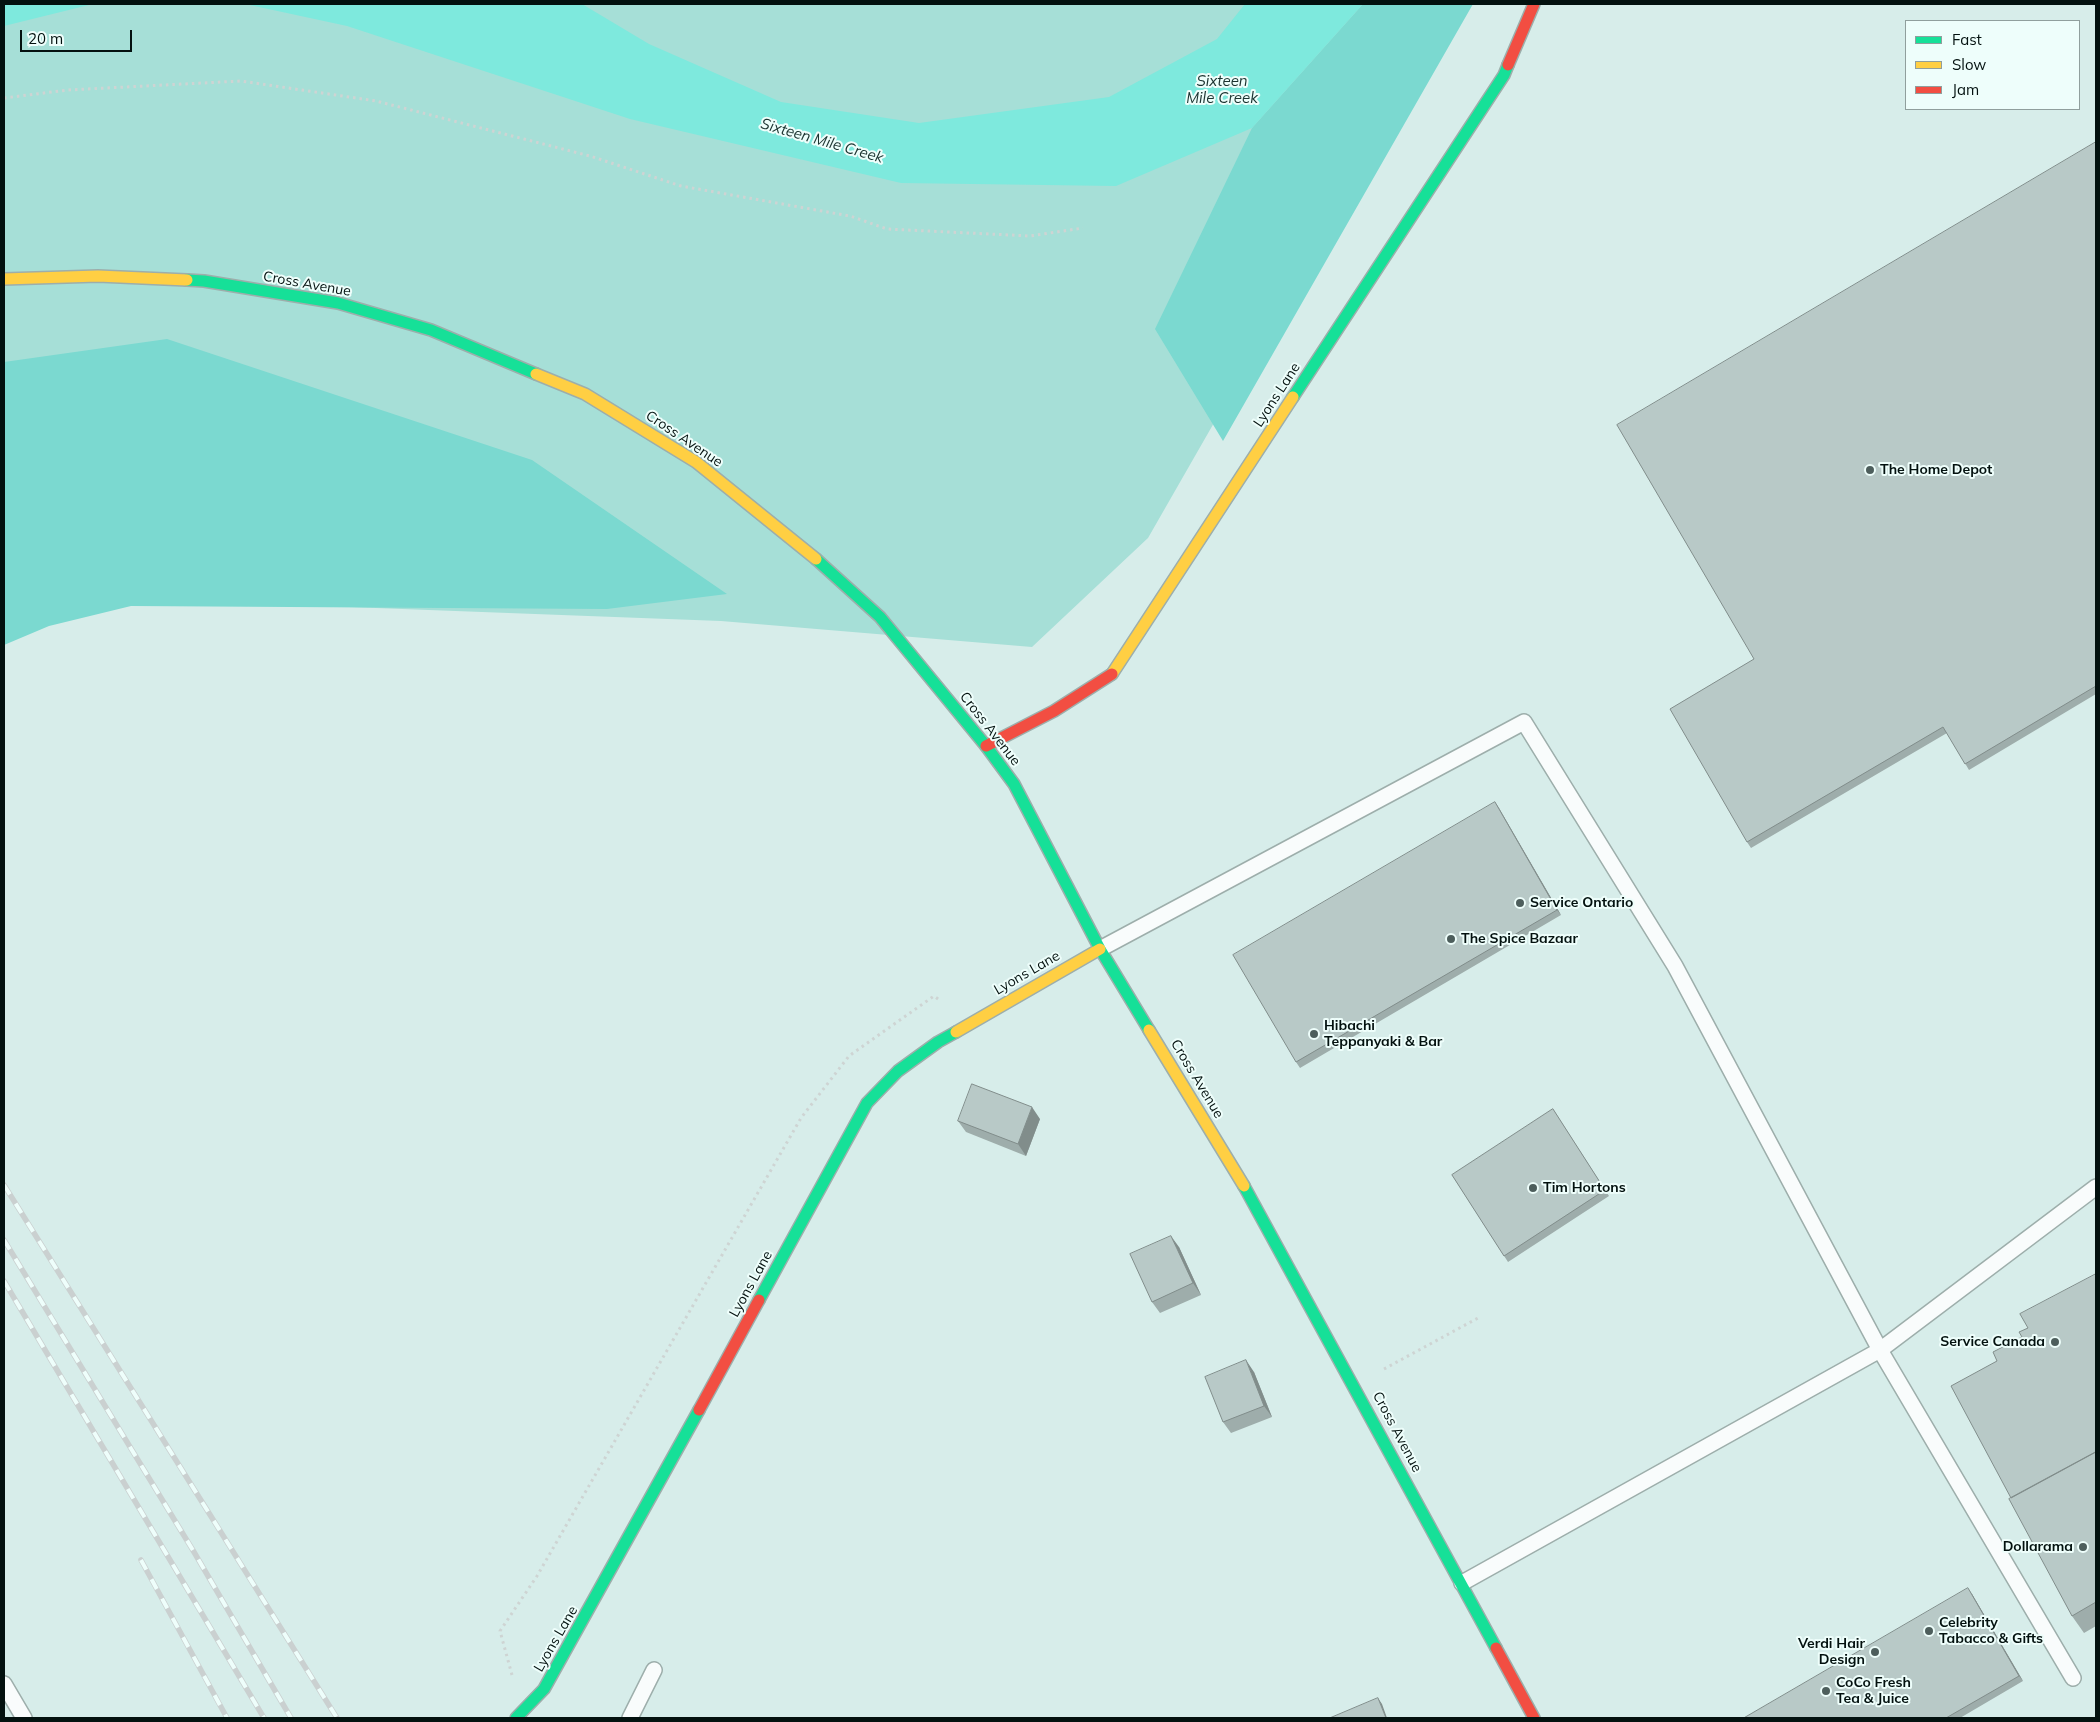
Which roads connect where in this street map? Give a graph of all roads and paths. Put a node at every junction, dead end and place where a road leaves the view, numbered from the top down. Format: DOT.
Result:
graph roads {
  1 [pos="1534,4"];
  2 [pos="4,98"];
  3 [pos="1082,228"];
  4 [pos="4,279"];
  5 [pos="986,746"];
  6 [pos="1100,948"];
  7 [pos="948,1005"];
  8 [pos="2096,1187"];
  9 [pos="1478,1318"];
  10 [pos="1880,1350"];
  11 [pos="1355,1385"];
  12 [pos="1462,1583"];
  13 [pos="654,1670"];
  14 [pos="512,1677"];
  15 [pos="2073,1678"];
  16 [pos="4,1684"];
  17 [pos="24,1718"];
  18 [pos="516,1718"];
  19 [pos="630,1718"];
  20 [pos="1534,1718"];
  1 -- 5 [label="street, Lyons Lane"];
  2 -- 3 [label="path"];
  4 -- 5 [label="street, Cross Avenue"];
  5 -- 6 [label="street, Cross Avenue"];
  6 -- 10 [label="lane"];
  6 -- 11 [label="street, Cross Avenue"];
  6 -- 18 [label="street, Lyons Lane"];
  7 -- 14 [label="path"];
  8 -- 10 [label="lane"];
  9 -- 11 [label="path"];
  10 -- 12 [label="lane"];
  10 -- 15 [label="lane"];
  11 -- 12 [label="street, Cross Avenue"];
  12 -- 20 [label="street, Cross Avenue"];
  13 -- 19 [label="lane"];
  16 -- 17 [label="lane"];
}
